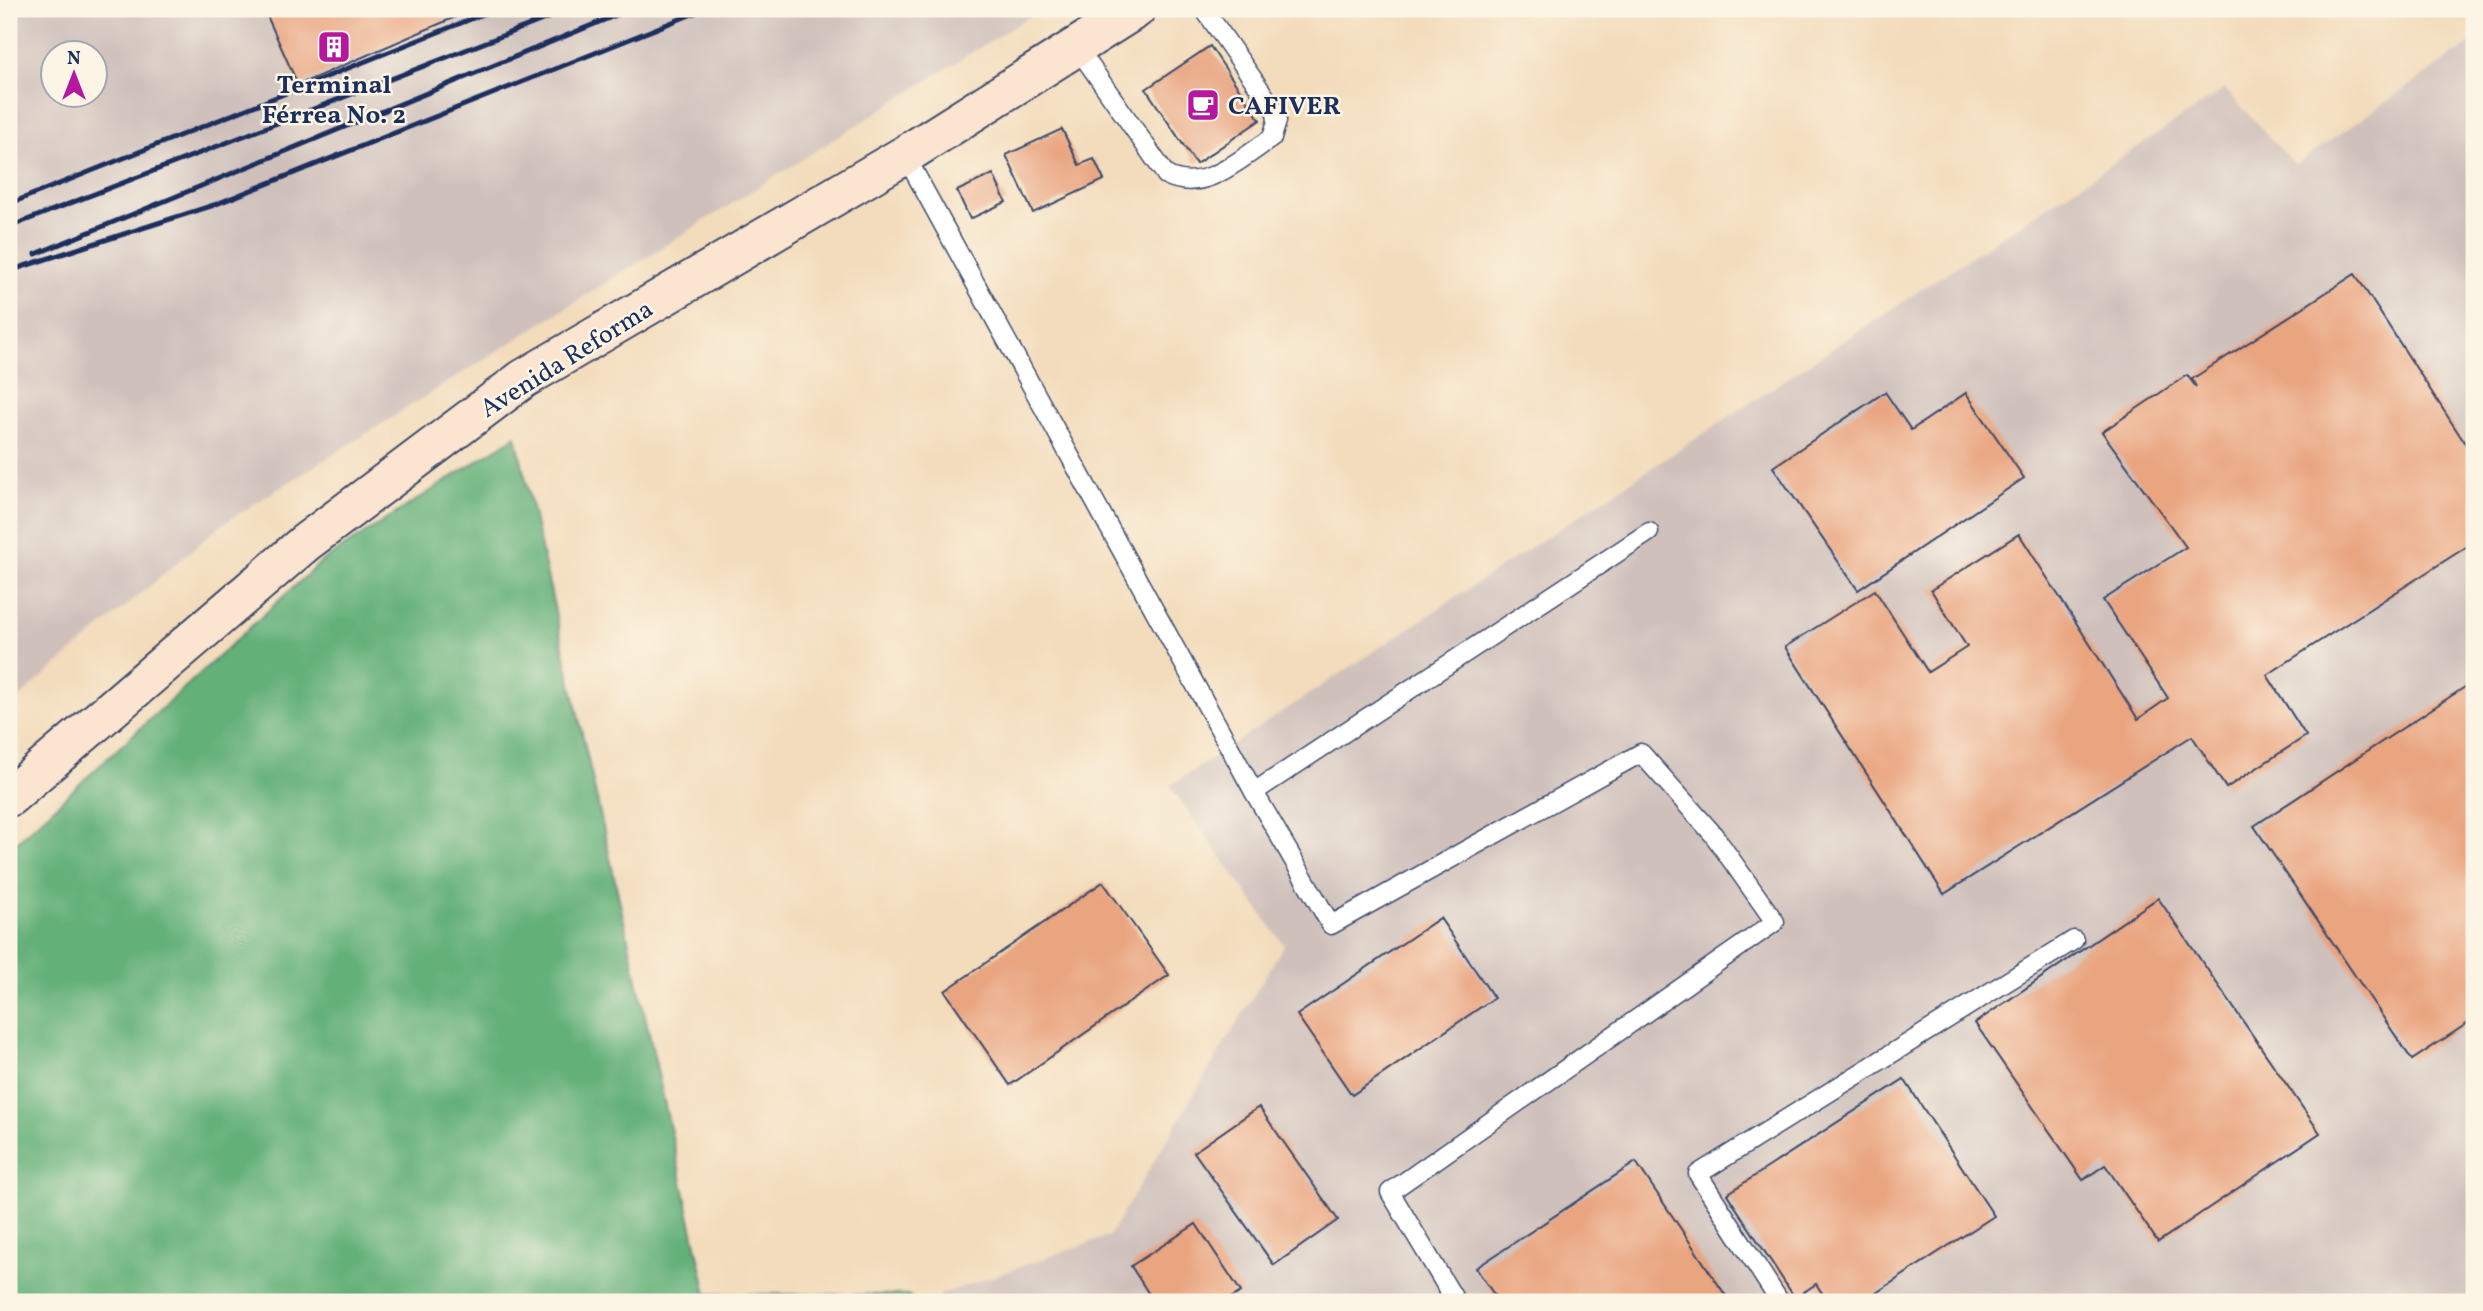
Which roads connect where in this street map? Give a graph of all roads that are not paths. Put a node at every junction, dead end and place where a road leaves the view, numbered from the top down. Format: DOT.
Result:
graph roads {
  1 [pos="1136,9"];
  2 [pos="1204,9"];
  3 [pos="1077,47"];
  4 [pos="905,155"];
  5 [pos="1649,532"];
  6 [pos="1254,792"];
  7 [pos="9,797"];
  8 [pos="2074,940"];
  9 [pos="1456,1302"];
  10 [pos="1780,1302"];
  1 -- 3 [label="street, Avenida Reforma"];
  2 -- 3 [label="lane"];
  3 -- 4 [label="street, Avenida Reforma"];
  4 -- 6 [label="lane"];
  4 -- 7 [label="street, Avenida Reforma"];
  5 -- 6 [label="lane"];
  6 -- 9 [label="lane"];
  8 -- 10 [label="lane"];
}
